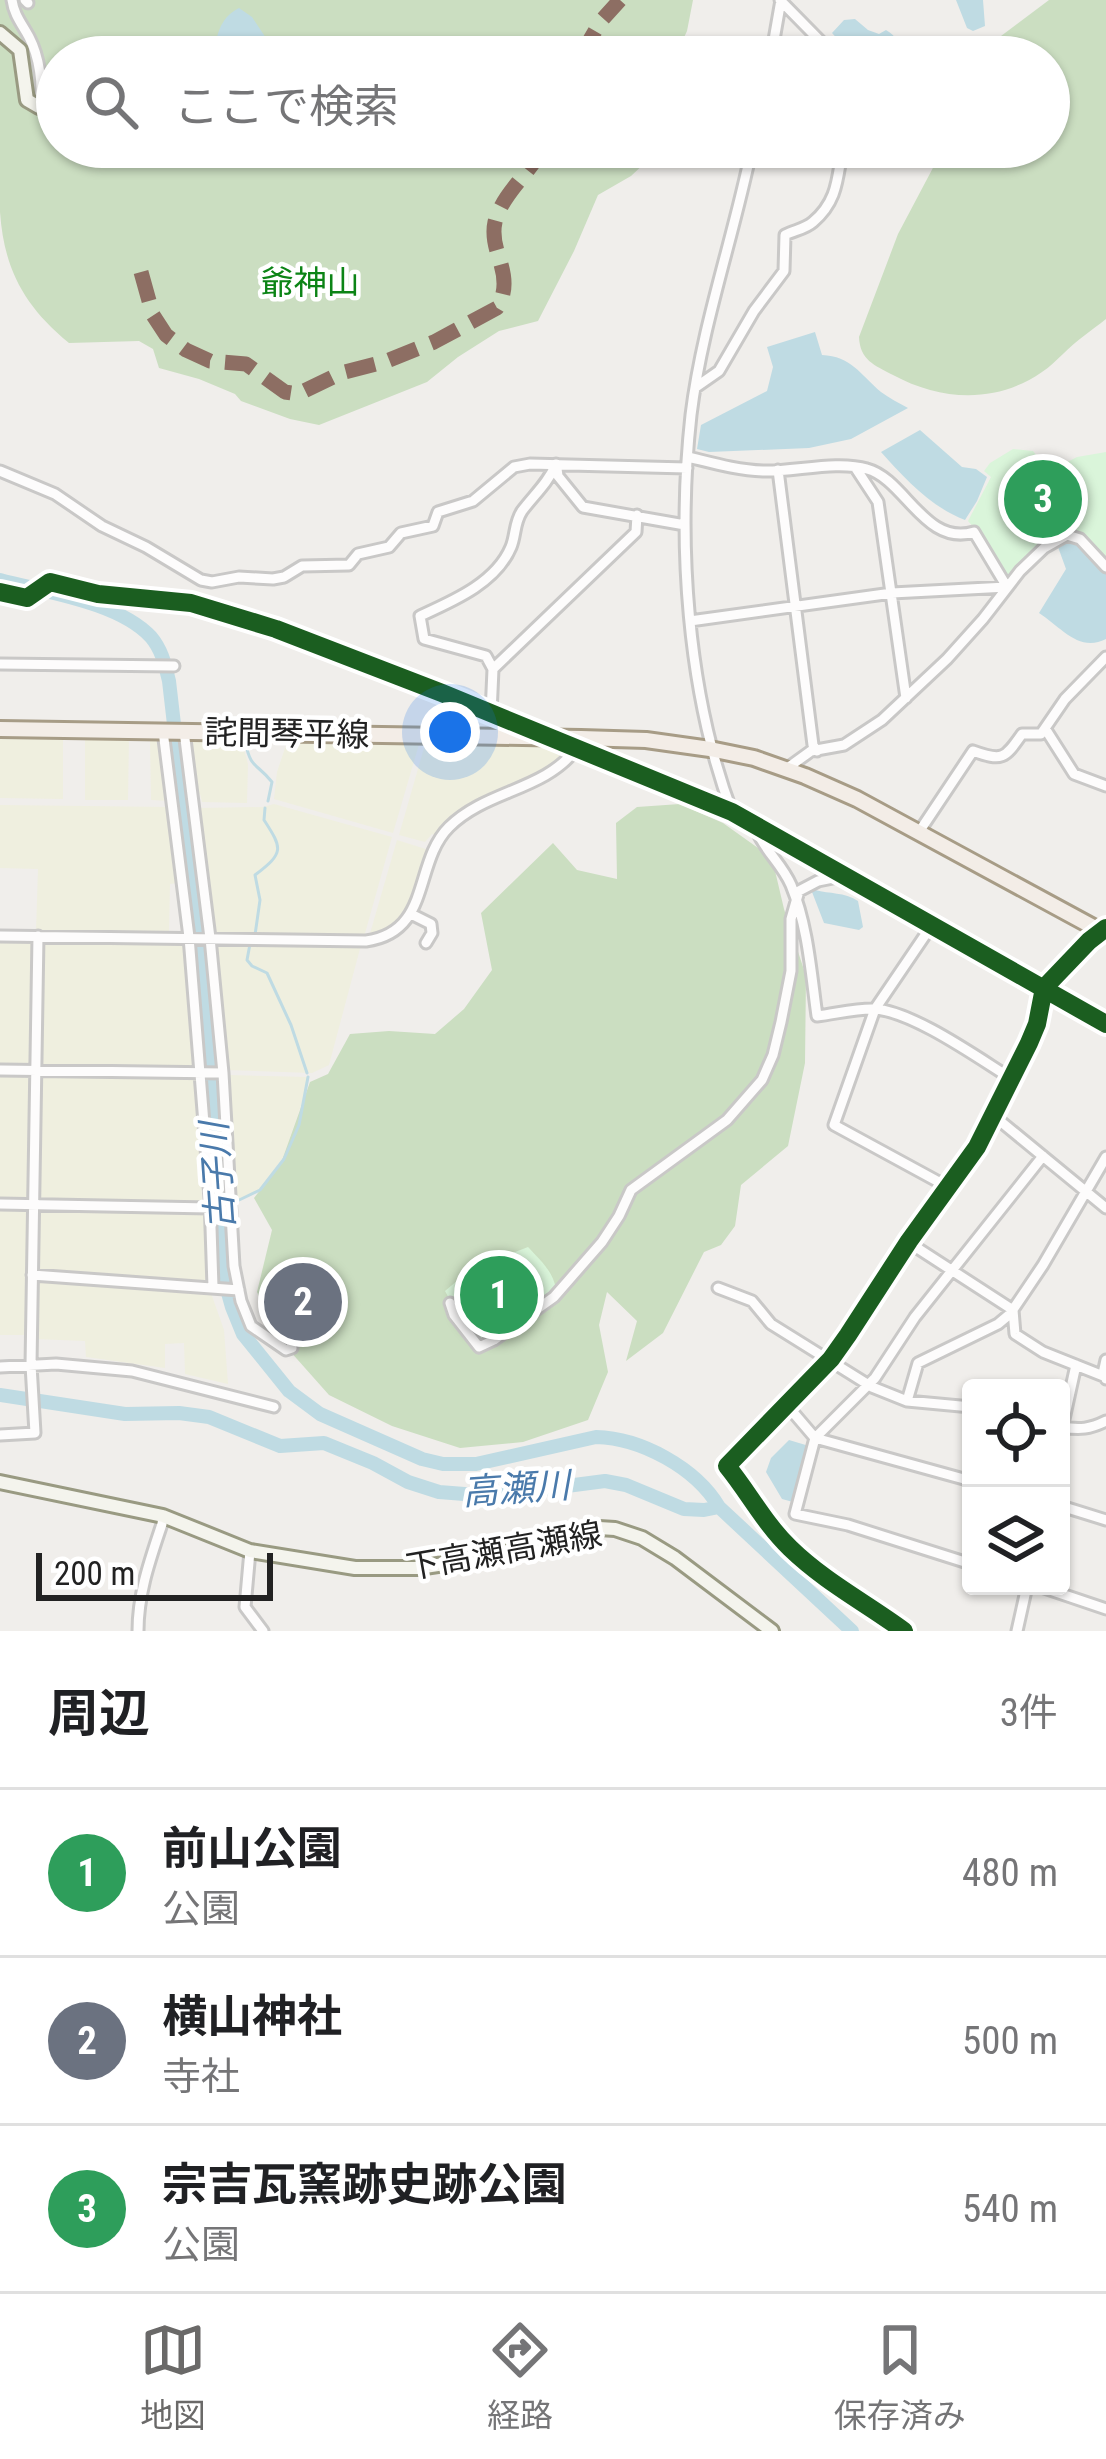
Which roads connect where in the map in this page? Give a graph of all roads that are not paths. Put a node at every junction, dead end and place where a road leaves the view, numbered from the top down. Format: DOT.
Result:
graph roads {
  1 [pos="12,0"];
  2 [pos="0,33"];
  3 [pos="775,36"];
  4 [pos="816,36"];
  5 [pos="36,54"];
  6 [pos="36,105"];
  7 [pos="747,168"];
  8 [pos="840,168"];
  9 [pos="696,387"];
  10 [pos="688,462"];
  11 [pos="556,464"];
  12 [pos="855,466"];
  13 [pos="778,470"];
  14 [pos="0,471"];
  15 [pos="637,515"];
  16 [pos="685,525"];
  17 [pos="1106,567"];
  18 [pos="1007,586"];
  19 [pos="0,592"];
  20 [pos="892,593"];
  21 [pos="794,607"];
  22 [pos="690,620"];
  23 [pos="1106,657"];
  24 [pos="0,664"];
  25 [pos="174,666"];
  26 [pos="493,669"];
  27 [pos="906,699"];
  28 [pos="491,714"];
  29 [pos="0,729"];
  30 [pos="163,730"];
  31 [pos="1046,730"];
  32 [pos="184,731"];
  33 [pos="547,737"];
  34 [pos="576,748"];
  35 [pos="710,749"];
  36 [pos="817,751"];
  37 [pos="785,769"];
  38 [pos="1106,786"];
  39 [pos="173,804"];
  40 [pos="194,804"];
  41 [pos="732,812"];
  42 [pos="755,826"];
  43 [pos="919,832"];
  44 [pos="843,876"];
  45 [pos="796,901"];
  46 [pos="411,914"];
  47 [pos="932,925"];
  48 [pos="1104,931"];
  49 [pos="0,935"];
  50 [pos="38,936"];
  51 [pos="189,938"];
  52 [pos="209,938"];
  53 [pos="426,943"];
  54 [pos="1044,988"];
  55 [pos="874,1009"];
  56 [pos="1106,1024"];
  57 [pos="0,1070"];
  58 [pos="36,1071"];
  59 [pos="201,1073"];
  60 [pos="223,1073"];
  61 [pos="1012,1079"];
  62 [pos="994,1116"];
  63 [pos="1043,1156"];
  64 [pos="1106,1156"];
  65 [pos="948,1187"];
  66 [pos="1088,1191"];
  67 [pos="0,1204"];
  68 [pos="35,1204"];
  69 [pos="210,1208"];
  70 [pos="1106,1208"];
  71 [pos="908,1242"];
  72 [pos="952,1271"];
  73 [pos="32,1275"];
  74 [pos="214,1287"];
  75 [pos="718,1288"];
  76 [pos="239,1289"];
  77 [pos="450,1304"];
  78 [pos="1012,1310"];
  79 [pos="309,1335"];
  80 [pos="831,1359"];
  81 [pos="1106,1360"];
  82 [pos="1076,1365"];
  83 [pos="32,1366"];
  84 [pos="0,1367"];
  85 [pos="1106,1378"];
  86 [pos="868,1384"];
  87 [pos="1070,1392"];
  88 [pos="907,1401"];
  89 [pos="786,1404"];
  90 [pos="962,1406"];
  91 [pos="274,1407"];
  92 [pos="1106,1420"];
  93 [pos="1070,1428"];
  94 [pos="0,1435"];
  95 [pos="815,1438"];
  96 [pos="962,1479"];
  97 [pos="0,1482"];
  98 [pos="740,1483"];
  99 [pos="1070,1509"];
  100 [pos="163,1516"];
  101 [pos="1106,1520"];
  102 [pos="250,1550"];
  103 [pos="962,1561"];
  104 [pos="1025,1595"];
  105 [pos="1065,1595"];
  106 [pos="1106,1609"];
  107 [pos="138,1631"];
  108 [pos="262,1631"];
  109 [pos="772,1631"];
  110 [pos="904,1631"];
  111 [pos="1017,1631"];
  1 -- 5 [label="street"];
  2 -- 6 [label="main road"];
  3 -- 4 [label="street"];
  7 -- 9 [label="street"];
  8 -- 9 [label="street"];
  9 -- 10 [label="street"];
  10 -- 11 [label="street"];
  10 -- 13 [label="street"];
  10 -- 16 [label="street"];
  11 -- 14 [label="street"];
  11 -- 15 [label="street"];
  11 -- 26 [label="street"];
  12 -- 13 [label="street"];
  12 -- 18 [label="street"];
  12 -- 20 [label="street"];
  13 -- 21 [label="street"];
  15 -- 16 [label="street"];
  15 -- 26 [label="street"];
  16 -- 22 [label="street"];
  17 -- 18 [label="street"];
  18 -- 20 [label="street"];
  18 -- 27 [label="street"];
  19 -- 28 [label="street"];
  20 -- 21 [label="street"];
  20 -- 27 [label="street"];
  21 -- 22 [label="street"];
  21 -- 36 [label="street"];
  22 -- 35 [label="street"];
  23 -- 31 [label="street"];
  24 -- 25 [label="street"];
  26 -- 28 [label="street"];
  27 -- 36 [label="street"];
  28 -- 33 [label="street"];
  29 -- 30 [label="main road, 詫間琴平線"];
  30 -- 32 [label="main road, 詫間琴平線"];
  30 -- 39 [label="street"];
  31 -- 38 [label="street"];
  31 -- 43 [label="street"];
  32 -- 33 [label="main road, 詫間琴平線"];
  32 -- 40 [label="street"];
  33 -- 34 [label="street"];
  33 -- 35 [label="main road, 詫間琴平線"];
  34 -- 41 [label="street"];
  34 -- 46 [label="street"];
  35 -- 37 [label="main road, 詫間琴平線"];
  35 -- 41 [label="street"];
  36 -- 37 [label="street"];
  37 -- 43 [label="main road, 詫間琴平線"];
  39 -- 40 [label="street"];
  39 -- 51 [label="street"];
  40 -- 52 [label="street"];
  41 -- 42 [label="street"];
  42 -- 44 [label="street"];
  42 -- 45 [label="street"];
  43 -- 48 [label="main road, 詫間琴平線"];
  44 -- 45 [label="street"];
  44 -- 47 [label="street"];
  45 -- 55 [label="street"];
  45 -- 77 [label="street"];
  46 -- 52 [label="street"];
  46 -- 53 [label="street"];
  47 -- 54 [label="street"];
  47 -- 55 [label="street"];
  48 -- 54 [label="street"];
  49 -- 50 [label="street"];
  50 -- 51 [label="street"];
  50 -- 58 [label="street"];
  51 -- 52 [label="street"];
  51 -- 59 [label="street"];
  52 -- 60 [label="street"];
  54 -- 56 [label="street"];
  54 -- 61 [label="main road"];
  55 -- 61 [label="street"];
  55 -- 65 [label="street"];
  57 -- 58 [label="street"];
  58 -- 59 [label="street"];
  58 -- 68 [label="street"];
  59 -- 60 [label="street"];
  59 -- 69 [label="street"];
  60 -- 76 [label="street"];
  61 -- 62 [label="main road"];
  62 -- 63 [label="street"];
  62 -- 65 [label="main road"];
  63 -- 66 [label="street"];
  63 -- 72 [label="street"];
  64 -- 66 [label="street"];
  65 -- 71 [label="main road"];
  66 -- 70 [label="street"];
  66 -- 78 [label="street"];
  67 -- 68 [label="street"];
  68 -- 69 [label="street"];
  68 -- 73 [label="street"];
  69 -- 74 [label="street"];
  71 -- 72 [label="street"];
  71 -- 80 [label="main road"];
  72 -- 78 [label="street"];
  72 -- 86 [label="street"];
  73 -- 74 [label="street"];
  73 -- 83 [label="street"];
  74 -- 76 [label="street"];
  75 -- 80 [label="street"];
  76 -- 79 [label="street"];
  78 -- 82 [label="street"];
  78 -- 88 [label="street"];
  80 -- 86 [label="street"];
  80 -- 89 [label="main road"];
  81 -- 85 [label="street"];
  82 -- 85 [label="street"];
  82 -- 87 [label="street"];
  83 -- 84 [label="street"];
  83 -- 91 [label="street"];
  83 -- 94 [label="street"];
  86 -- 88 [label="street"];
  86 -- 95 [label="street"];
  88 -- 90 [label="street"];
  89 -- 95 [label="street"];
  89 -- 98 [label="main road"];
  92 -- 93 [label="street"];
  95 -- 96 [label="street"];
  95 -- 103 [label="street"];
  97 -- 100 [label="main road, 下高瀬高瀬線"];
  98 -- 110 [label="street"];
  99 -- 101 [label="street"];
  100 -- 102 [label="main road, 下高瀬高瀬線"];
  100 -- 107 [label="street"];
  102 -- 108 [label="street"];
  102 -- 109 [label="main road, 下高瀬高瀬線"];
  104 -- 111 [label="street"];
  105 -- 106 [label="street"];
}
